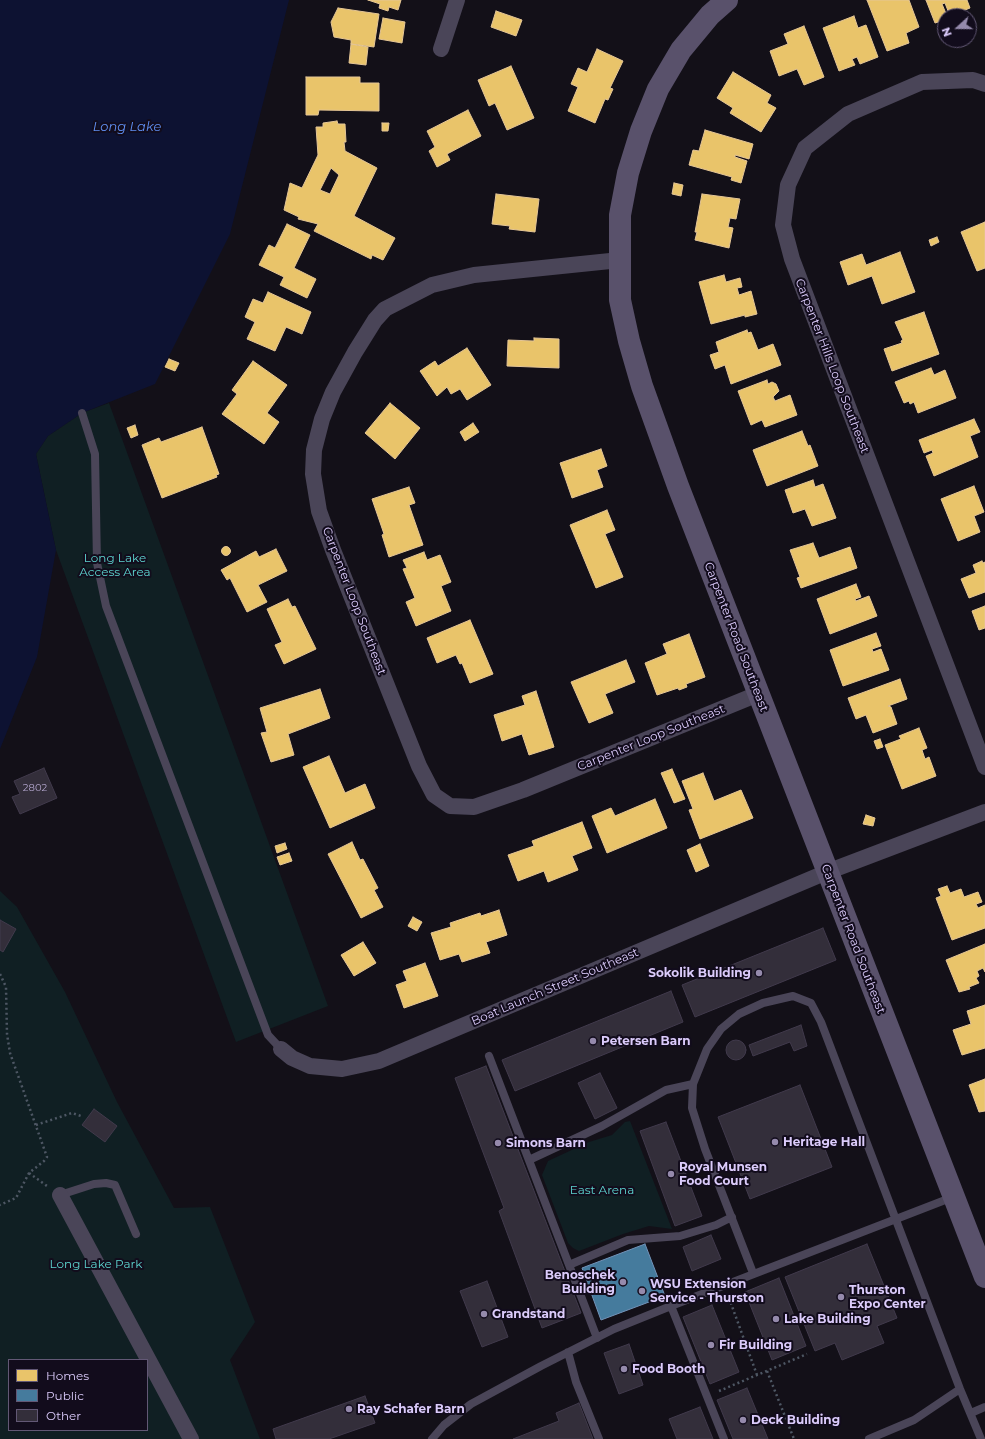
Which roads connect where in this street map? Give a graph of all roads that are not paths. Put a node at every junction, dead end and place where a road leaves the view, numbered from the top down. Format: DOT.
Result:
graph roads {
  1 [pos="457,0"];
  2 [pos="727,0"];
  3 [pos="441,49"];
  4 [pos="985,84"];
  5 [pos="620,260"];
  6 [pos="82,413"];
  7 [pos="758,694"];
  8 [pos="985,767"];
  9 [pos="985,812"];
  10 [pos="827,872"];
  11 [pos="280,1049"];
  12 [pos="489,1056"];
  13 [pos="693,1084"];
  14 [pos="529,1160"];
  15 [pos="60,1195"];
  16 [pos="954,1197"];
  17 [pos="732,1217"];
  18 [pos="896,1218"];
  19 [pos="136,1234"];
  20 [pos="569,1264"];
  21 [pos="753,1273"];
  22 [pos="985,1277"];
  23 [pos="671,1306"];
  24 [pos="597,1338"];
  25 [pos="568,1352"];
  26 [pos="960,1389"];
  27 [pos="985,1407"];
  28 [pos="971,1413"];
  29 [pos="191,1439"];
  30 [pos="432,1439"];
  31 [pos="599,1439"];
  32 [pos="724,1439"];
  33 [pos="869,1439"];
  34 [pos="981,1439"];
  1 -- 3 [label="street"];
  2 -- 5 [label="street, Carpenter Road Southeast"];
  4 -- 8 [label="street, Carpenter Hills Loop Southeast"];
  5 -- 7 [label="street, Carpenter Road Southeast"];
  5 -- 7 [label="street, Carpenter Loop Southeast"];
  6 -- 11 [label="lane"];
  7 -- 10 [label="street, Carpenter Road Southeast"];
  9 -- 10 [label="street"];
  10 -- 11 [label="street, Boat Launch Street Southeast"];
  10 -- 16 [label="street, Carpenter Road Southeast"];
  12 -- 14 [label="lane"];
  13 -- 14 [label="lane"];
  13 -- 17 [label="lane"];
  13 -- 18 [label="lane"];
  14 -- 20 [label="lane"];
  15 -- 19 [label="lane"];
  15 -- 29 [label="street"];
  16 -- 18 [label="lane"];
  16 -- 22 [label="street, Carpenter Road Southeast"];
  17 -- 20 [label="lane"];
  17 -- 21 [label="lane"];
  18 -- 21 [label="lane"];
  18 -- 26 [label="lane"];
  20 -- 24 [label="lane"];
  21 -- 23 [label="lane"];
  23 -- 24 [label="lane"];
  23 -- 32 [label="lane"];
  24 -- 25 [label="lane"];
  25 -- 30 [label="lane"];
  25 -- 31 [label="lane"];
  26 -- 28 [label="lane"];
  26 -- 33 [label="lane"];
  27 -- 28 [label="lane"];
  28 -- 34 [label="lane"];
}
